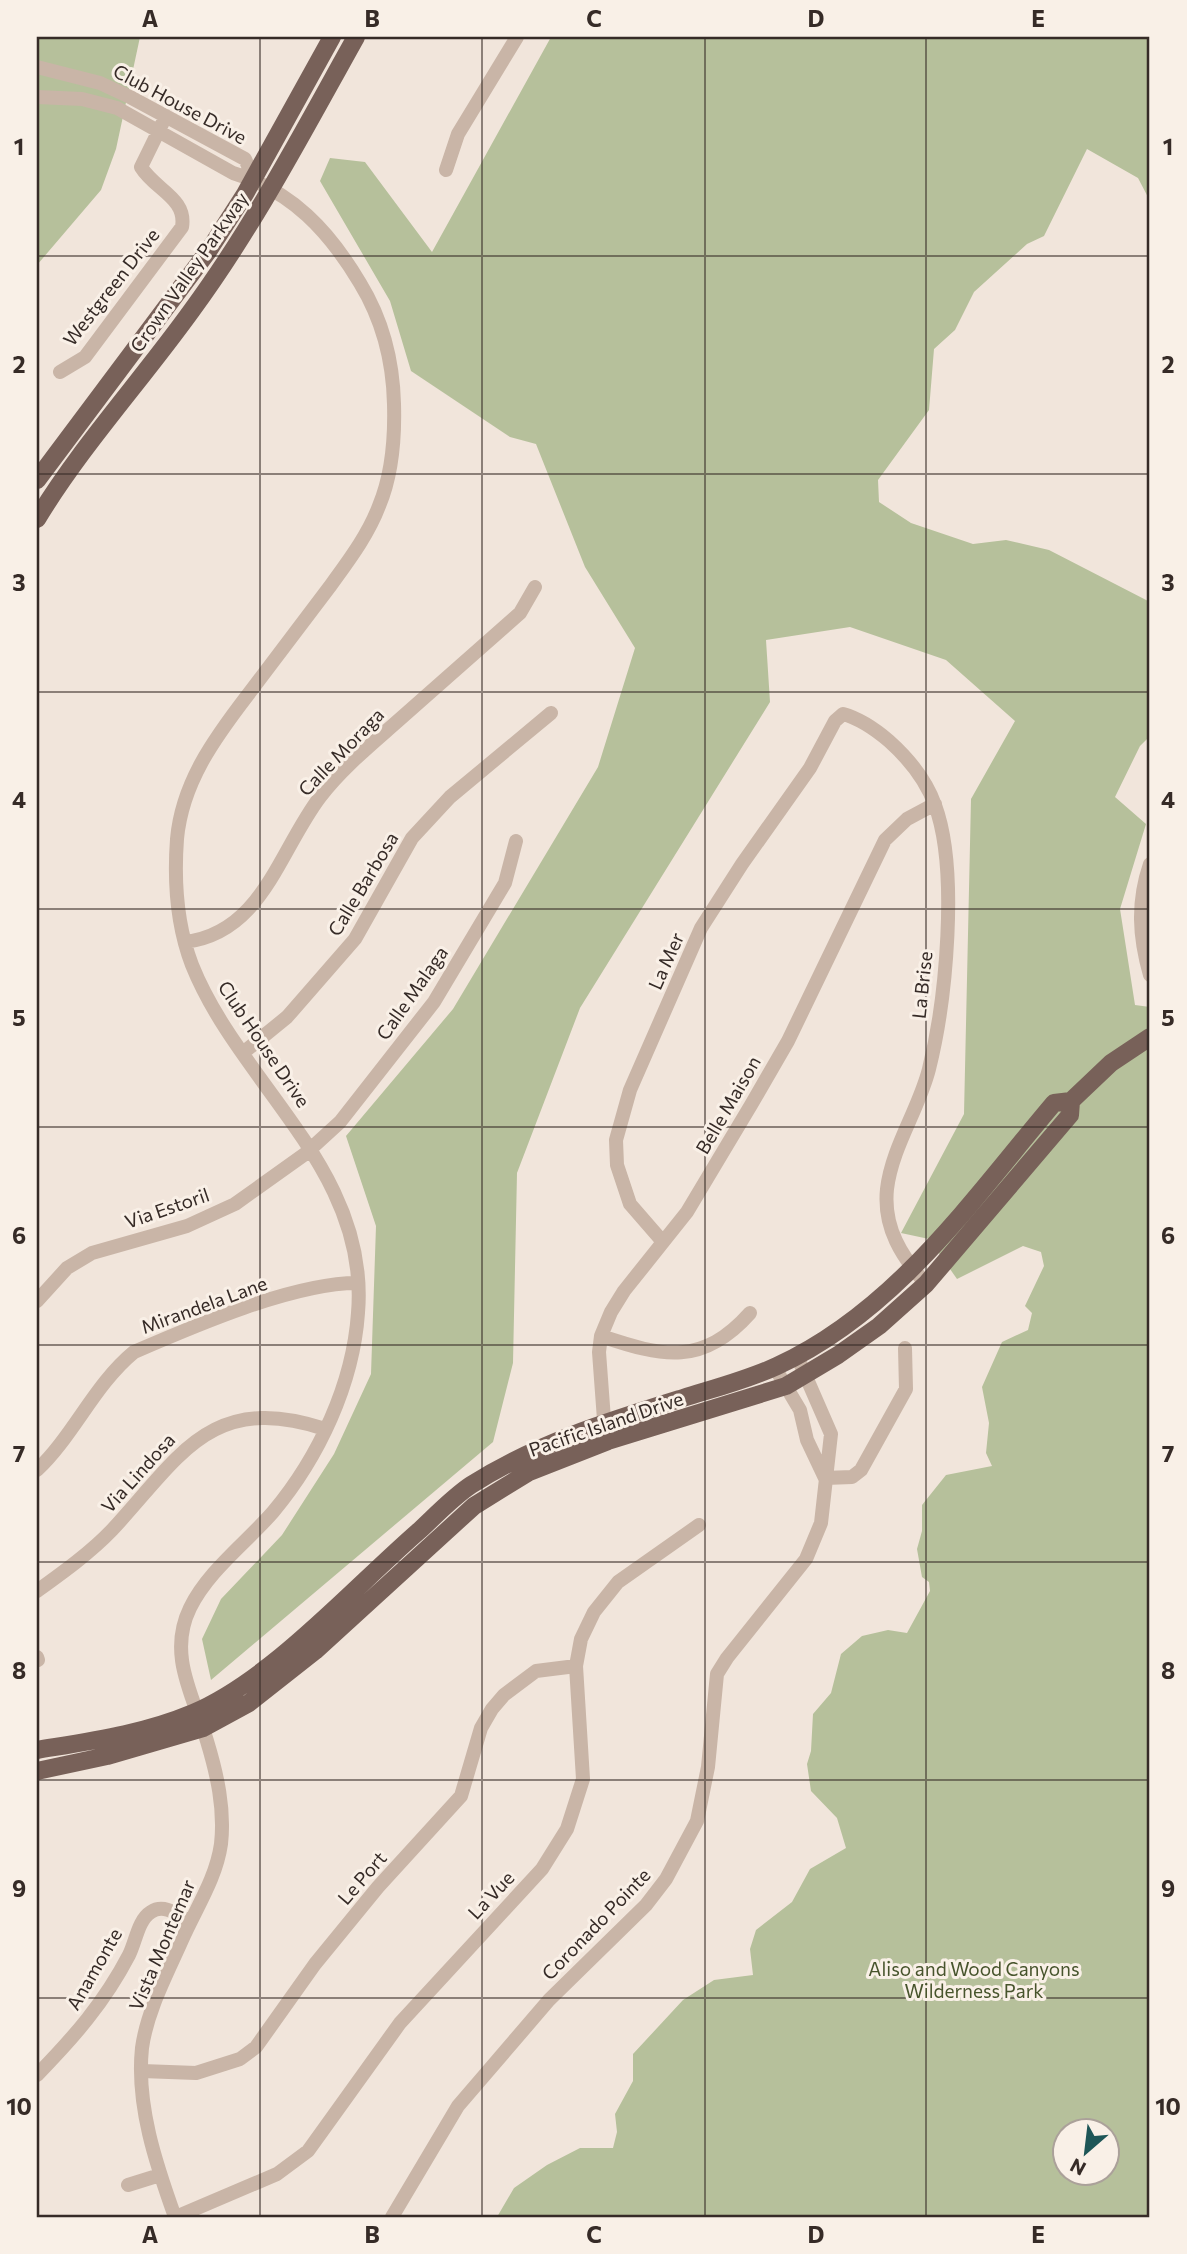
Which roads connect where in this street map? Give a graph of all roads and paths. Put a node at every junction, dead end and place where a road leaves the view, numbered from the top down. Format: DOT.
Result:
graph roads {
  1 [pos="332,37"];
  2 [pos="356,37"];
  3 [pos="517,37"];
  4 [pos="37,67"];
  5 [pos="37,97"];
  6 [pos="163,123"];
  7 [pos="446,170"];
  8 [pos="254,179"];
  9 [pos="271,188"];
  10 [pos="60,372"];
  11 [pos="37,480"];
  12 [pos="37,519"];
  13 [pos="535,587"];
  14 [pos="551,713"];
  15 [pos="843,714"];
  16 [pos="935,804"];
  17 [pos="516,841"];
  18 [pos="1150,864"];
  19 [pos="184,942"];
  20 [pos="1150,975"];
  21 [pos="1150,1037"];
  22 [pos="244,1052"];
  23 [pos="1071,1101"];
  24 [pos="310,1147"];
  25 [pos="663,1242"];
  26 [pos="912,1268"];
  27 [pos="357,1283"];
  28 [pos="926,1284"];
  29 [pos="37,1301"];
  30 [pos="750,1313"];
  31 [pos="601,1336"];
  32 [pos="905,1348"];
  33 [pos="797,1356"];
  34 [pos="775,1368"];
  35 [pos="804,1374"];
  36 [pos="786,1386"];
  37 [pos="603,1423"];
  38 [pos="325,1430"];
  39 [pos="608,1441"];
  40 [pos="37,1471"];
  41 [pos="825,1478"];
  42 [pos="699,1525"];
  43 [pos="37,1591"];
  44 [pos="576,1666"];
  45 [pos="200,1719"];
  46 [pos="37,1750"];
  47 [pos="37,1771"];
  48 [pos="190,1922"];
  49 [pos="142,2071"];
  50 [pos="37,2075"];
  51 [pos="160,2175"];
  52 [pos="128,2185"];
  53 [pos="175,2217"];
  54 [pos="392,2217"];
  1 -- 8 [label="main road, Crown Valley Parkway"];
  2 -- 9 [label="main road, Crown Valley Parkway"];
  3 -- 7 [label="street"];
  4 -- 6 [label="street, Club House Drive"];
  5 -- 6 [label="street, Club House Drive"];
  6 -- 8 [label="street, Club House Drive"];
  6 -- 10 [label="street, Westgreen Drive"];
  8 -- 9 [label="street, Club House Drive"];
  8 -- 11 [label="main road, Crown Valley Parkway"];
  9 -- 12 [label="main road, Crown Valley Parkway"];
  9 -- 19 [label="street, Club House Drive"];
  13 -- 19 [label="street, Calle Moraga"];
  14 -- 22 [label="street, Calle Barbosa"];
  15 -- 16 [label="street, La Brise"];
  15 -- 25 [label="street, La Mer"];
  16 -- 25 [label="street, Belle Maison"];
  16 -- 26 [label="street, La Brise"];
  17 -- 24 [label="street, Calle Malaga"];
  18 -- 20 [label="street"];
  19 -- 22 [label="street, Club House Drive"];
  21 -- 23 [label="main road, Pacific Island Drive"];
  22 -- 24 [label="street, Club House Drive"];
  23 -- 26 [label="main road, Pacific Island Drive"];
  23 -- 28 [label="main road, Pacific Island Drive"];
  24 -- 27 [label="street, Club House Drive"];
  24 -- 29 [label="street, Via Estoril"];
  25 -- 31 [label="street, Belle Maison"];
  26 -- 28 [label="street, La Brise"];
  26 -- 33 [label="main road, Pacific Island Drive"];
  27 -- 38 [label="street, Club House Drive"];
  27 -- 40 [label="street, Mirandela Lane"];
  28 -- 35 [label="main road, Pacific Island Drive"];
  30 -- 31 [label="street"];
  31 -- 37 [label="street, Belle Maison"];
  32 -- 41 [label="street"];
  33 -- 34 [label="main road, Pacific Island Drive"];
  33 -- 35 [label="street, Coronado Pointe"];
  34 -- 36 [label="street"];
  34 -- 37 [label="main road, Pacific Island Drive"];
  35 -- 36 [label="main road, Pacific Island Drive"];
  35 -- 41 [label="street, Coronado Pointe"];
  36 -- 39 [label="main road, Pacific Island Drive"];
  36 -- 41 [label="street"];
  37 -- 39 [label="street, Belle Maison"];
  37 -- 45 [label="main road, Pacific Island Drive"];
  38 -- 43 [label="street, Via Lindosa"];
  38 -- 45 [label="street, Club House Drive"];
  39 -- 45 [label="main road, Pacific Island Drive"];
  41 -- 54 [label="street, Coronado Pointe"];
  42 -- 44 [label="street, La Vue"];
  44 -- 49 [label="street, Le Port"];
  44 -- 53 [label="street, La Vue"];
  45 -- 46 [label="main road, Pacific Island Drive"];
  45 -- 47 [label="main road, Pacific Island Drive"];
  45 -- 48 [label="street, Vista Montemar"];
  48 -- 49 [label="street, Vista Montemar"];
  48 -- 50 [label="street, Anamonte"];
  49 -- 51 [label="street, Vista Montemar"];
  51 -- 52 [label="street"];
  51 -- 53 [label="street, Vista Montemar"];
}
